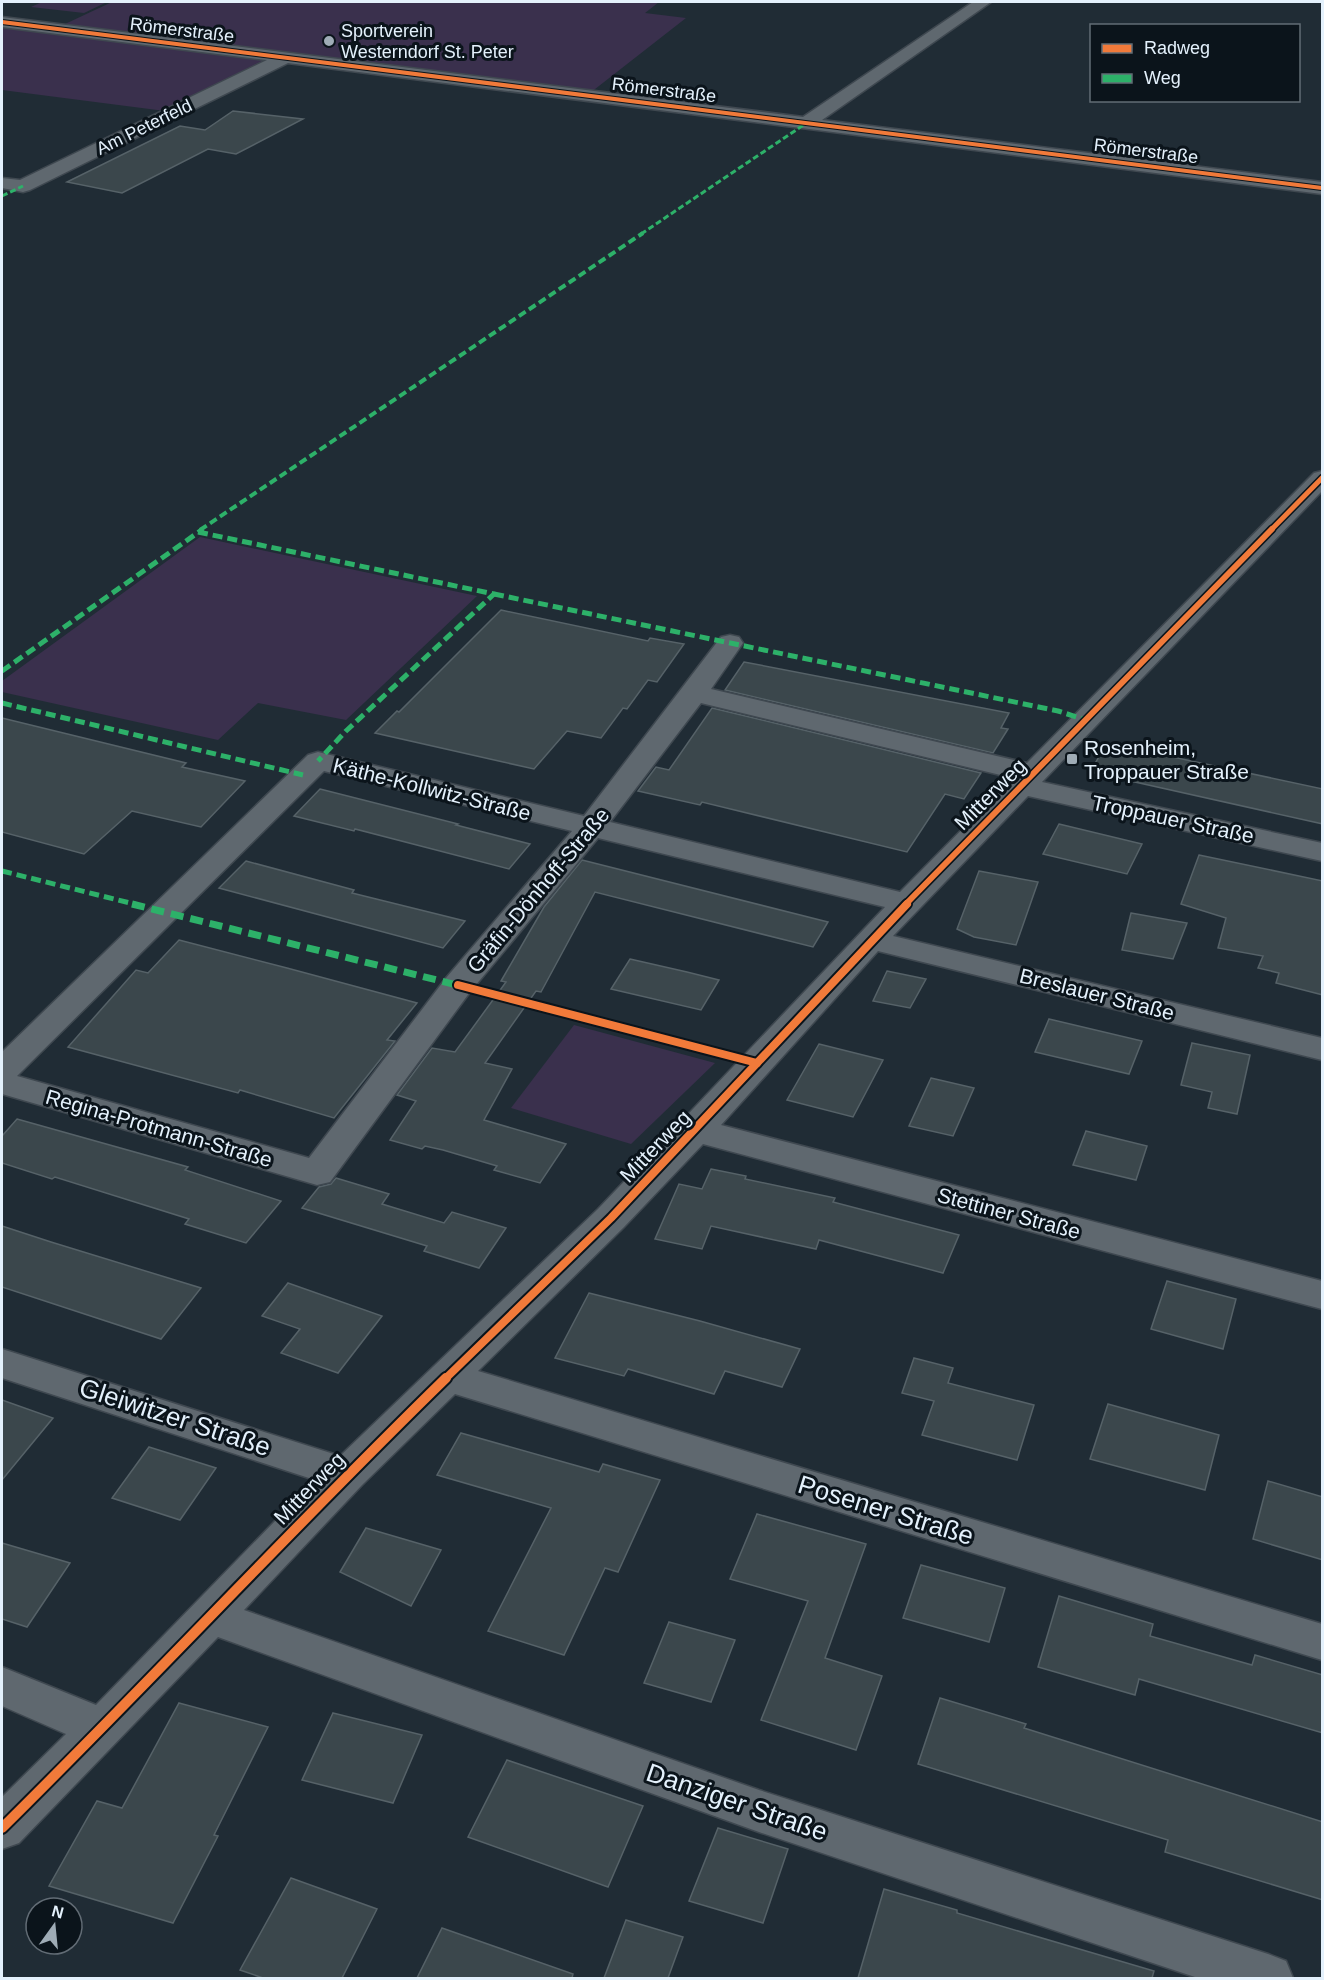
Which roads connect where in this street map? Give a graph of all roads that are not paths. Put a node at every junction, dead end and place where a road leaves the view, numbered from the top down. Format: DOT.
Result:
graph roads {
  1 [pos="983,2"];
  2 [pos="2,22"];
  3 [pos="285,58"];
  4 [pos="806,123"];
  5 [pos="2,183"];
  6 [pos="1323,188"];
  7 [pos="1323,478"];
  8 [pos="730,643"];
  9 [pos="694,693"];
  10 [pos="1029,780"];
  11 [pos="591,827"];
  12 [pos="1323,852"];
  13 [pos="907,903"];
  14 [pos="871,940"];
  15 [pos="1323,1049"];
  16 [pos="2,1071"];
  17 [pos="2,1083"];
  18 [pos="696,1130"];
  19 [pos="317,1173"];
  20 [pos="1323,1295"];
  21 [pos="2,1363"];
  22 [pos="450,1376"];
  23 [pos="347,1474"];
  24 [pos="210,1616"];
  25 [pos="1323,1642"];
  26 [pos="2,1686"];
  27 [pos="101,1730"];
  28 [pos="2,1828"];
  29 [pos="1268,1978"];
  1 -- 4 [label="street"];
  2 -- 3 [label="street, Römerstraße"];
  3 -- 4 [label="street, Römerstraße"];
  3 -- 5 [label="street, Am Peterfeld"];
  4 -- 6 [label="street, Römerstraße"];
  7 -- 10 [label="street, Mitterweg"];
  8 -- 9 [label="street, Gräfin-Dönhoff-Straße"];
  9 -- 10 [label="street"];
  9 -- 11 [label="street, Gräfin-Dönhoff-Straße"];
  10 -- 12 [label="street, Troppauer Straße"];
  10 -- 13 [label="street, Mitterweg"];
  11 -- 13 [label="street, Käthe-Kollwitz-Straße"];
  11 -- 16 [label="street, Käthe-Kollwitz-Straße"];
  11 -- 19 [label="street, Gräfin-Dönhoff-Straße"];
  13 -- 14 [label="street, Mitterweg"];
  14 -- 15 [label="street, Breslauer Straße"];
  14 -- 18 [label="street, Mitterweg"];
  17 -- 19 [label="street, Regina-Protmann-Straße"];
  18 -- 20 [label="street, Stettiner Straße"];
  18 -- 22 [label="street, Mitterweg"];
  21 -- 23 [label="street, Gleiwitzer Straße"];
  22 -- 23 [label="street, Mitterweg"];
  22 -- 25 [label="street, Posener Straße"];
  23 -- 24 [label="street, Mitterweg"];
  24 -- 27 [label="street, Mitterweg"];
  24 -- 29 [label="street, Danziger Straße"];
  26 -- 27 [label="street"];
  27 -- 28 [label="street, Mitterweg"];
}
